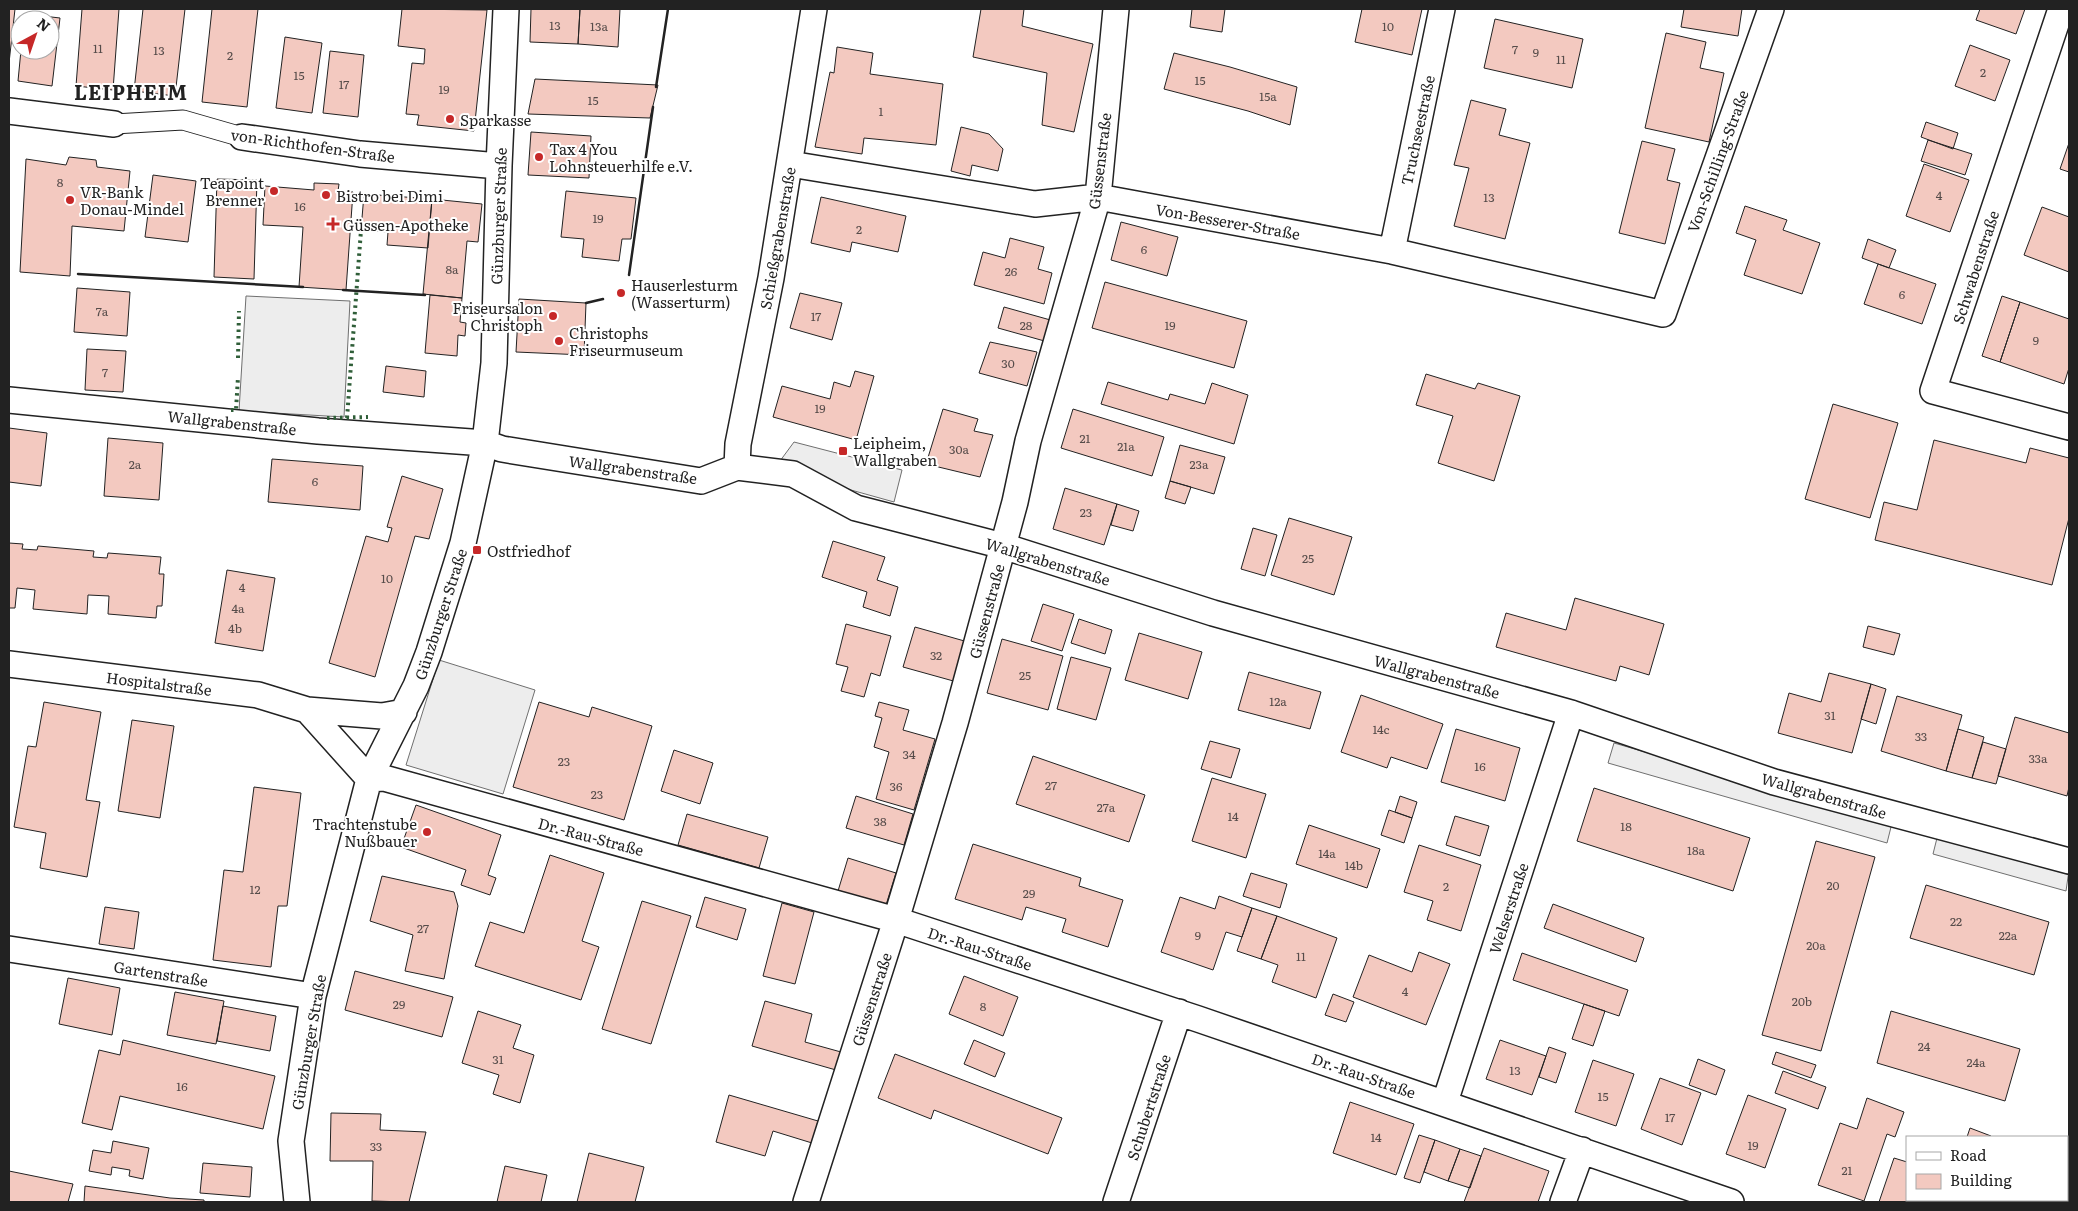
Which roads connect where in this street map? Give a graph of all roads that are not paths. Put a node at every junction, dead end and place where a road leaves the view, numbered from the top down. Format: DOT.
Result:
graph roads {
  1 [pos="506,9"];
  2 [pos="814,9"];
  3 [pos="1116,9"];
  4 [pos="1442,9"];
  5 [pos="1771,9"];
  6 [pos="2061,9"];
  7 [pos="9,111"];
  8 [pos="114,124"];
  9 [pos="242,137"];
  10 [pos="790,164"];
  11 [pos="499,166"];
  12 [pos="1098,197"];
  13 [pos="1392,251"];
  14 [pos="1663,314"];
  15 [pos="9,400"];
  16 [pos="2069,427"];
  17 [pos="485,442"];
  18 [pos="737,467"];
  19 [pos="1003,546"];
  20 [pos="9,664"];
  21 [pos="307,710"];
  22 [pos="404,712"];
  23 [pos="1571,713"];
  24 [pos="369,779"];
  25 [pos="2069,861"];
  26 [pos="896,920"];
  27 [pos="9,950"];
  28 [pos="313,996"];
  29 [pos="1179,1012"];
  30 [pos="1444,1102"];
  31 [pos="1582,1150"];
  32 [pos="297,1202"];
  33 [pos="806,1202"];
  34 [pos="1116,1202"];
  35 [pos="1563,1202"];
  36 [pos="1731,1202"];
  1 -- 11 [label="street, Günzburger Straße"];
  2 -- 10 [label="street, Schießgrabenstraße"];
  3 -- 12 [label="street, Güssenstraße"];
  4 -- 13 [label="street, Truchseestraße"];
  5 -- 14 [label="street, Von-Schilling-Straße"];
  6 -- 16 [label="street, Schwabenstraße"];
  7 -- 8 [label="street, von-Richthofen-Straße"];
  8 -- 9 [label="street, von-Richthofen-Straße"];
  9 -- 11 [label="street, von-Richthofen-Straße"];
  10 -- 12 [label="street, Von-Besserer-Straße"];
  10 -- 18 [label="street, Schießgrabenstraße"];
  11 -- 17 [label="street, Günzburger Straße"];
  12 -- 13 [label="street, Von-Besserer-Straße"];
  12 -- 19 [label="street, Güssenstraße"];
  13 -- 14 [label="street, Von-Besserer-Straße"];
  15 -- 17 [label="street, Wallgrabenstraße"];
  17 -- 18 [label="street, Wallgrabenstraße"];
  17 -- 22 [label="street, Günzburger Straße"];
  18 -- 19 [label="street, Wallgrabenstraße"];
  19 -- 23 [label="street, Wallgrabenstraße"];
  19 -- 26 [label="street, Güssenstraße"];
  20 -- 21 [label="street, Hospitalstraße"];
  21 -- 22 [label="street, Hospitalstraße"];
  21 -- 24 [label="street"];
  22 -- 24 [label="street, Günzburger Straße"];
  23 -- 25 [label="street, Wallgrabenstraße"];
  23 -- 30 [label="street, Welserstraße"];
  24 -- 26 [label="street, Dr.-Rau-Straße"];
  24 -- 28 [label="street, Günzburger Straße"];
  26 -- 29 [label="street, Dr.-Rau-Straße"];
  26 -- 33 [label="street, Güssenstraße"];
  27 -- 28 [label="street, Gartenstraße"];
  28 -- 32 [label="street, Günzburger Straße"];
  29 -- 30 [label="street, Dr.-Rau-Straße"];
  29 -- 34 [label="street, Schubertstraße"];
  30 -- 31 [label="street, Dr.-Rau-Straße"];
  31 -- 35 [label="street"];
  31 -- 36 [label="street, Dr.-Rau-Straße"];
}
